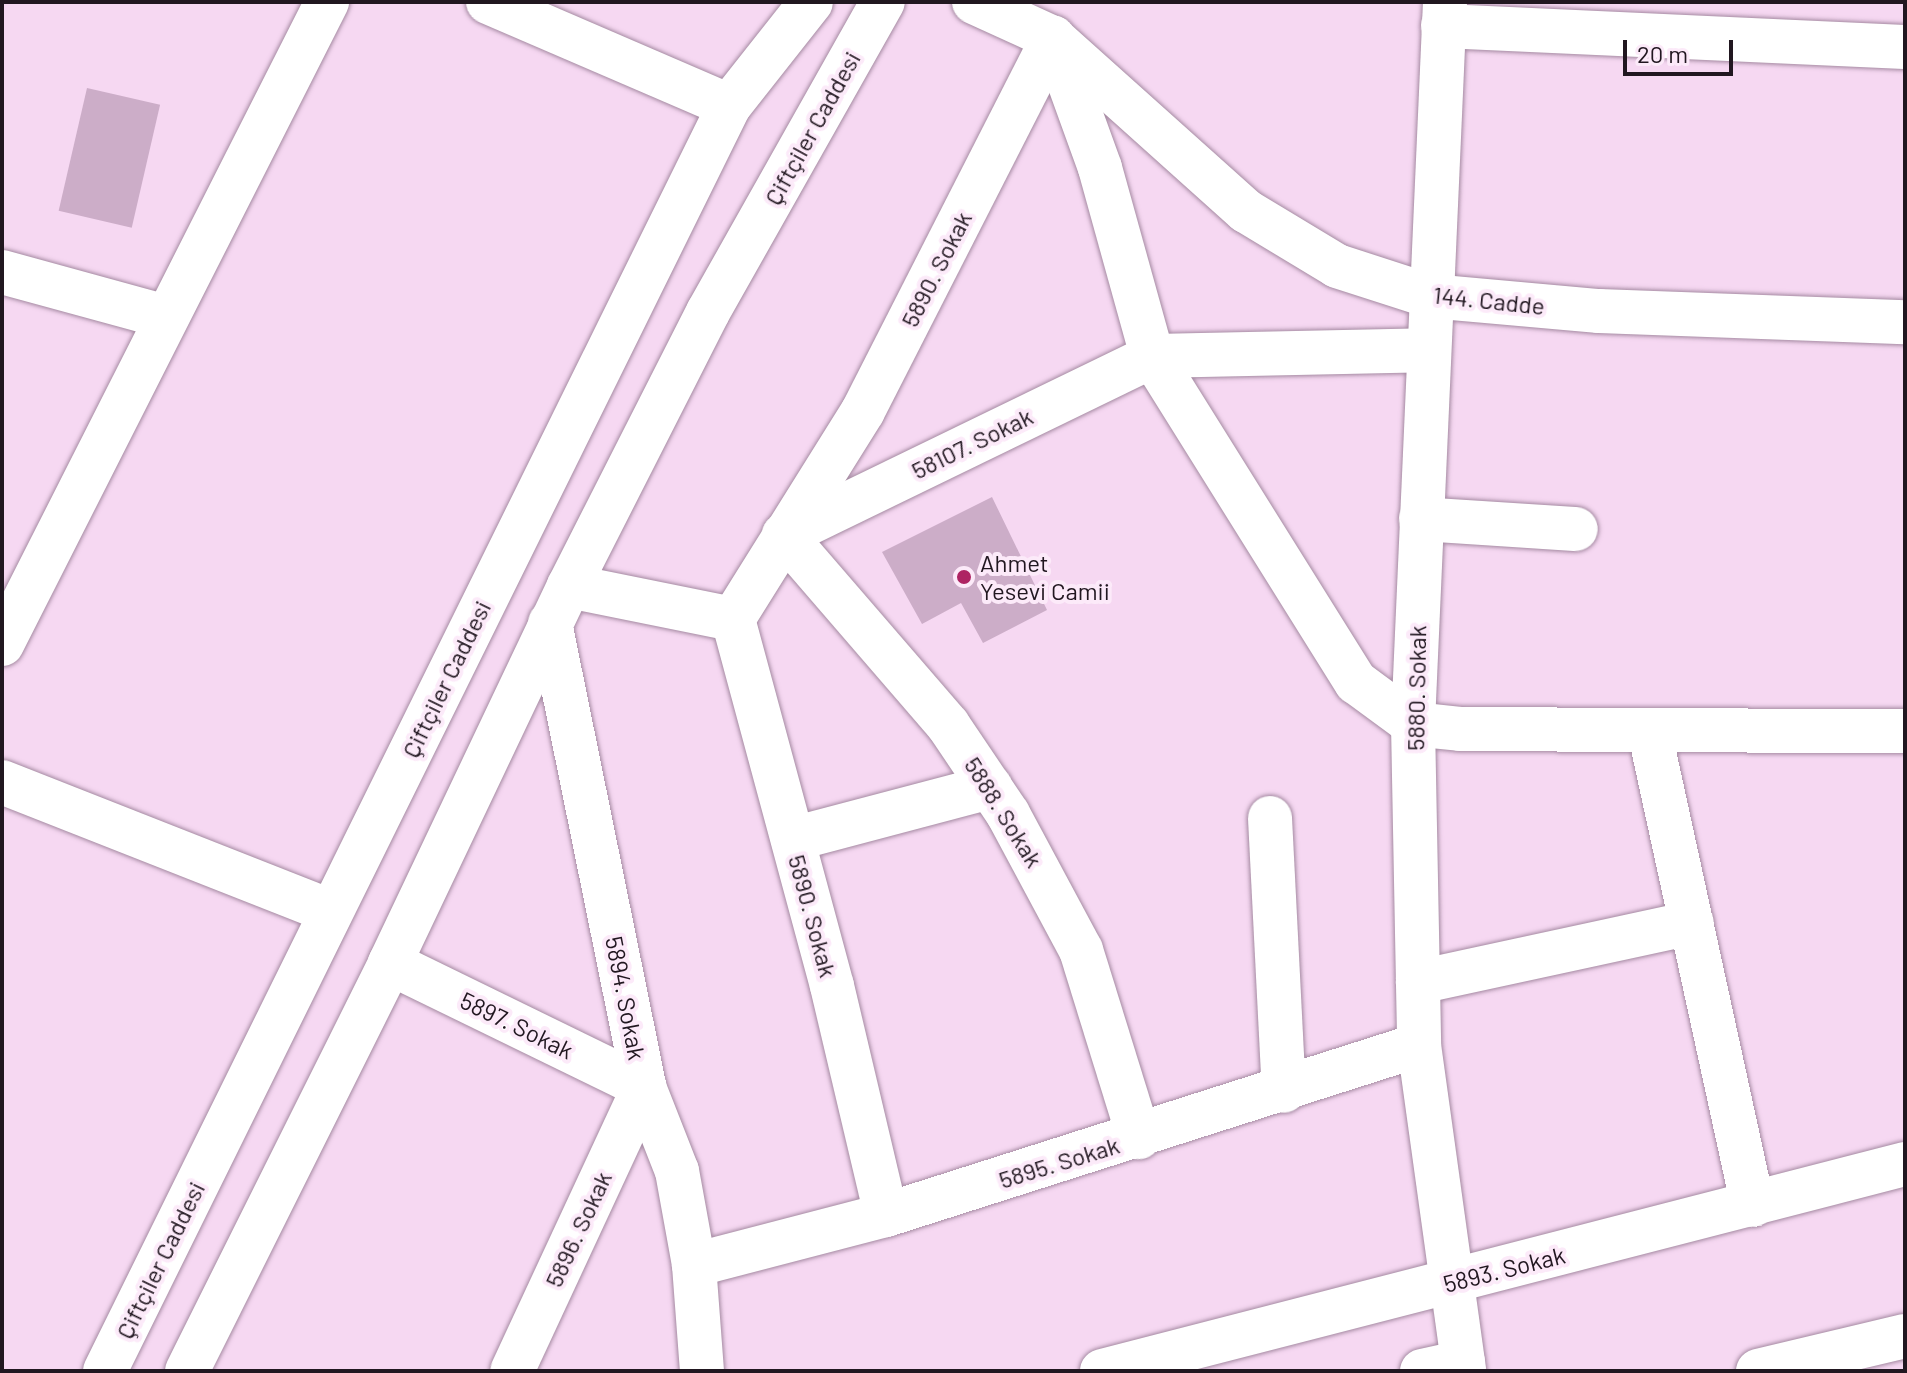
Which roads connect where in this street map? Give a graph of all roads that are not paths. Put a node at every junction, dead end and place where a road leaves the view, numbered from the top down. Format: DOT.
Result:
graph roads {
  1 [pos="327,2"];
  2 [pos="488,2"];
  3 [pos="811,2"];
  4 [pos="883,2"];
  5 [pos="974,2"];
  6 [pos="1444,14"];
  7 [pos="1053,38"];
  8 [pos="1905,47"];
  9 [pos="729,106"];
  10 [pos="2,272"];
  11 [pos="1430,296"];
  12 [pos="166,317"];
  13 [pos="1905,322"];
  14 [pos="1428,350"];
  15 [pos="1152,356"];
  16 [pos="1421,519"];
  17 [pos="1576,529"];
  18 [pos="784,535"];
  19 [pos="559,604"];
  20 [pos="733,619"];
  21 [pos="2,644"];
  22 [pos="1413,724"];
  23 [pos="1905,731"];
  24 [pos="1650,734"];
  25 [pos="2,782"];
  26 [pos="990,787"];
  27 [pos="1270,818"];
  28 [pos="793,839"];
  29 [pos="330,911"];
  30 [pos="1692,923"];
  31 [pos="390,963"];
  32 [pos="1418,982"];
  33 [pos="1419,1045"];
  34 [pos="644,1087"];
  35 [pos="1284,1091"];
  36 [pos="1139,1137"];
  37 [pos="1905,1164"];
  38 [pos="1753,1205"];
  39 [pos="886,1215"];
  40 [pos="694,1265"];
  41 [pos="1453,1282"];
  42 [pos="1905,1336"];
  43 [pos="1450,1368"];
  44 [pos="105,1371"];
  45 [pos="187,1371"];
  46 [pos="512,1371"];
  47 [pos="702,1371"];
  48 [pos="1102,1371"];
  49 [pos="1758,1371"];
  1 -- 12 [label="street"];
  2 -- 9 [label="street"];
  3 -- 9 [label="street, Çiftçiler Caddesi"];
  4 -- 19 [label="street, Çiftçiler Caddesi"];
  5 -- 7 [label="street, 144. Cadde"];
  6 -- 8 [label="street"];
  6 -- 11 [label="street, 5880. Sokak"];
  7 -- 11 [label="street, 144. Cadde"];
  7 -- 15 [label="street"];
  7 -- 18 [label="street, 5890. Sokak"];
  9 -- 29 [label="street, Çiftçiler Caddesi"];
  10 -- 12 [label="street"];
  11 -- 13 [label="street, 144. Cadde"];
  11 -- 14 [label="street, 5880. Sokak"];
  12 -- 21 [label="street"];
  14 -- 15 [label="street, 58107. Sokak"];
  14 -- 16 [label="street, 5880. Sokak"];
  15 -- 18 [label="street, 58107. Sokak"];
  15 -- 22 [label="street"];
  16 -- 17 [label="street"];
  16 -- 22 [label="street, 5880. Sokak"];
  18 -- 20 [label="street"];
  18 -- 26 [label="street, 5888. Sokak"];
  19 -- 20 [label="street"];
  19 -- 31 [label="street, Çiftçiler Caddesi"];
  19 -- 34 [label="street, 5894. Sokak"];
  20 -- 28 [label="street, 5890. Sokak"];
  22 -- 24 [label="street"];
  22 -- 32 [label="street, 5880. Sokak"];
  23 -- 24 [label="street"];
  24 -- 30 [label="street"];
  25 -- 29 [label="street"];
  26 -- 28 [label="street"];
  26 -- 36 [label="street, 5888. Sokak"];
  27 -- 35 [label="street"];
  28 -- 39 [label="street, 5890. Sokak"];
  29 -- 44 [label="street, Çiftçiler Caddesi"];
  30 -- 32 [label="street"];
  30 -- 38 [label="street"];
  31 -- 34 [label="street, 5897. Sokak"];
  31 -- 45 [label="street, Çiftçiler Caddesi"];
  32 -- 33 [label="street, 5880. Sokak"];
  33 -- 35 [label="street, 5895. Sokak"];
  33 -- 41 [label="street, 5880. Sokak"];
  34 -- 40 [label="street, 5894. Sokak"];
  34 -- 46 [label="street, 5896. Sokak"];
  35 -- 36 [label="street, 5895. Sokak"];
  36 -- 39 [label="street, 5895. Sokak"];
  37 -- 38 [label="street, 5893. Sokak"];
  38 -- 41 [label="street, 5893. Sokak"];
  39 -- 40 [label="street, 5895. Sokak"];
  40 -- 47 [label="street, 5894. Sokak"];
  41 -- 43 [label="street, 5880. Sokak"];
  41 -- 48 [label="street, 5893. Sokak"];
  42 -- 49 [label="street"];
}
